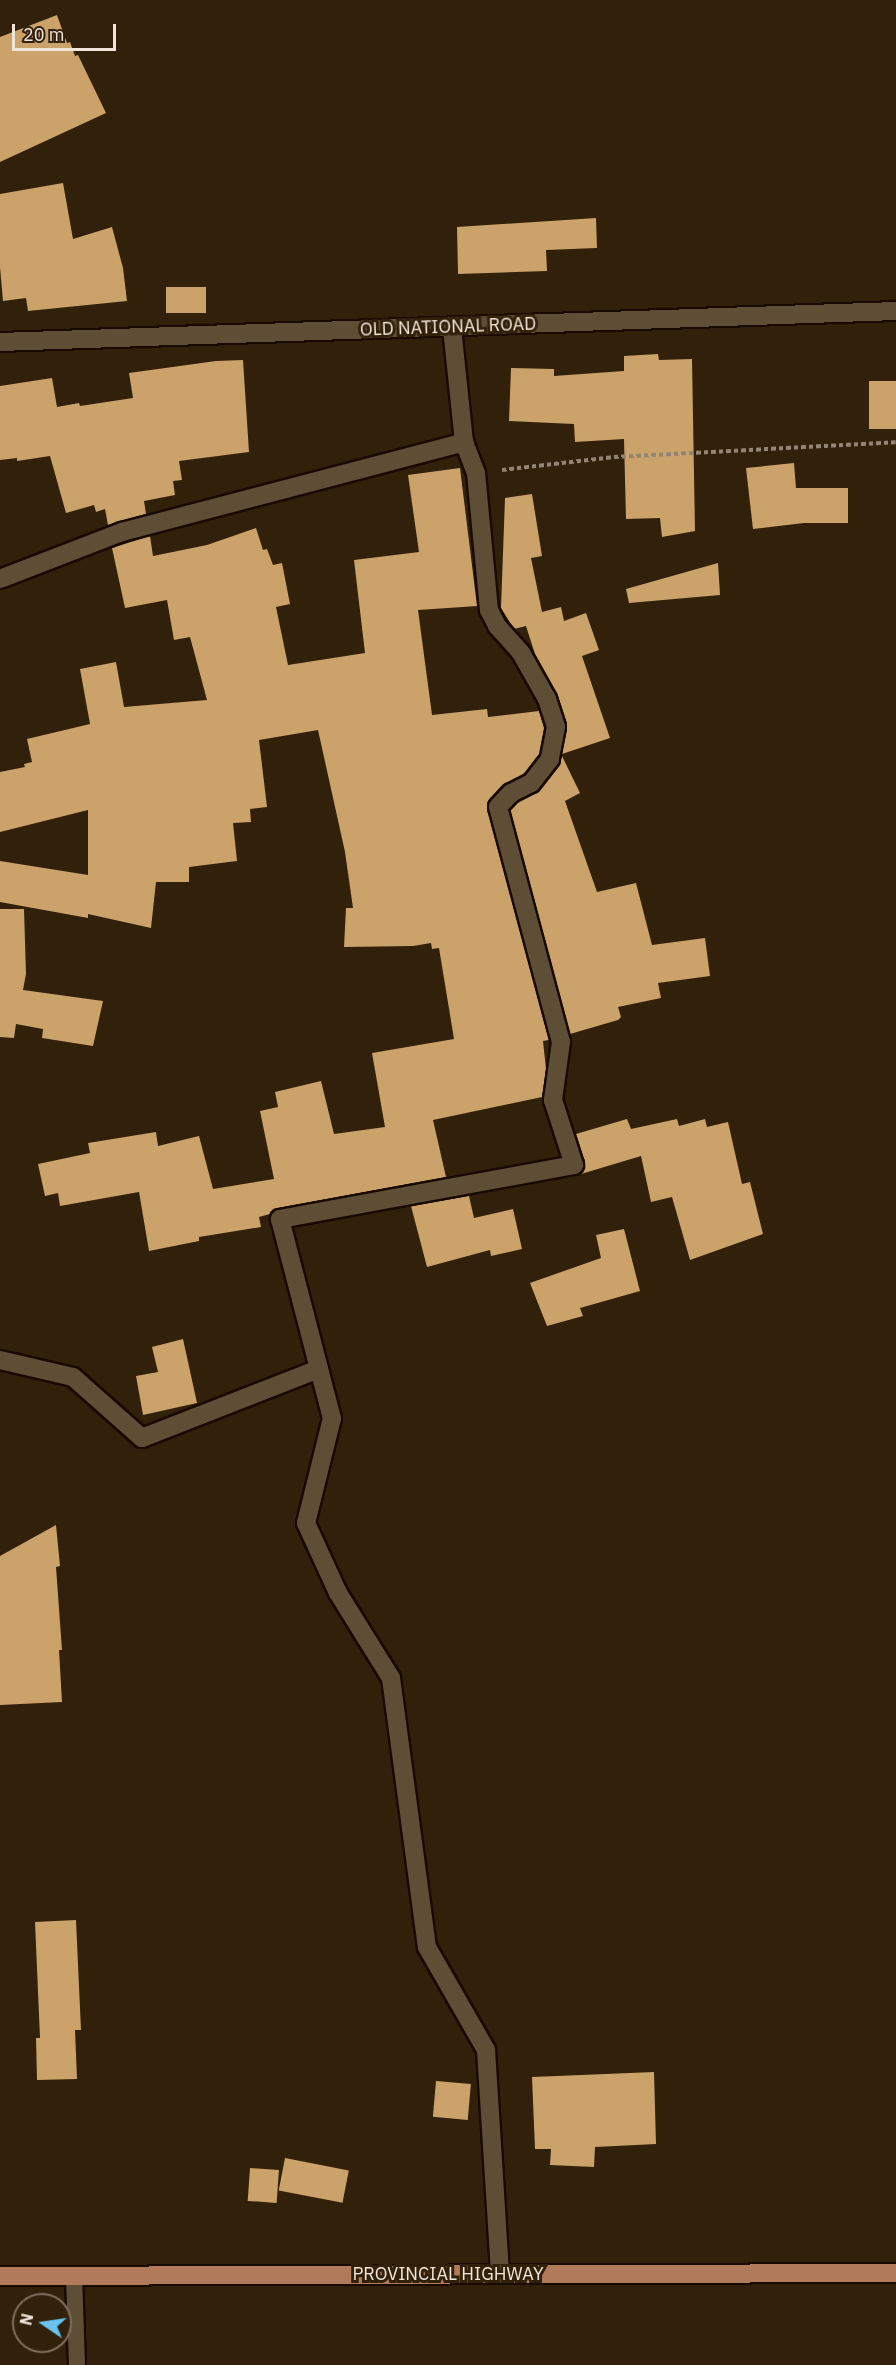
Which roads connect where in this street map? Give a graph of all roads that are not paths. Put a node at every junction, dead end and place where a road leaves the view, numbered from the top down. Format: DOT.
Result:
graph roads {
  1 [pos="896,311"];
  2 [pos="452,328"];
  3 [pos="0,342"];
  4 [pos="464,442"];
  5 [pos="0,579"];
  6 [pos="0,1360"];
  7 [pos="320,1369"];
  8 [pos="896,2273"];
  9 [pos="500,2274"];
  10 [pos="74,2275"];
  11 [pos="0,2276"];
  12 [pos="77,2365"];
  1 -- 2 [label="street, OLD NATIONAL ROAD"];
  2 -- 3 [label="street, OLD NATIONAL ROAD"];
  2 -- 4 [label="street"];
  4 -- 5 [label="street"];
  4 -- 7 [label="street"];
  6 -- 7 [label="street"];
  7 -- 9 [label="street"];
  8 -- 9 [label="main road, PROVINCIAL HIGHWAY"];
  9 -- 10 [label="main road, PROVINCIAL HIGHWAY"];
  10 -- 11 [label="main road, PROVINCIAL HIGHWAY"];
  10 -- 12 [label="lane"];
}
